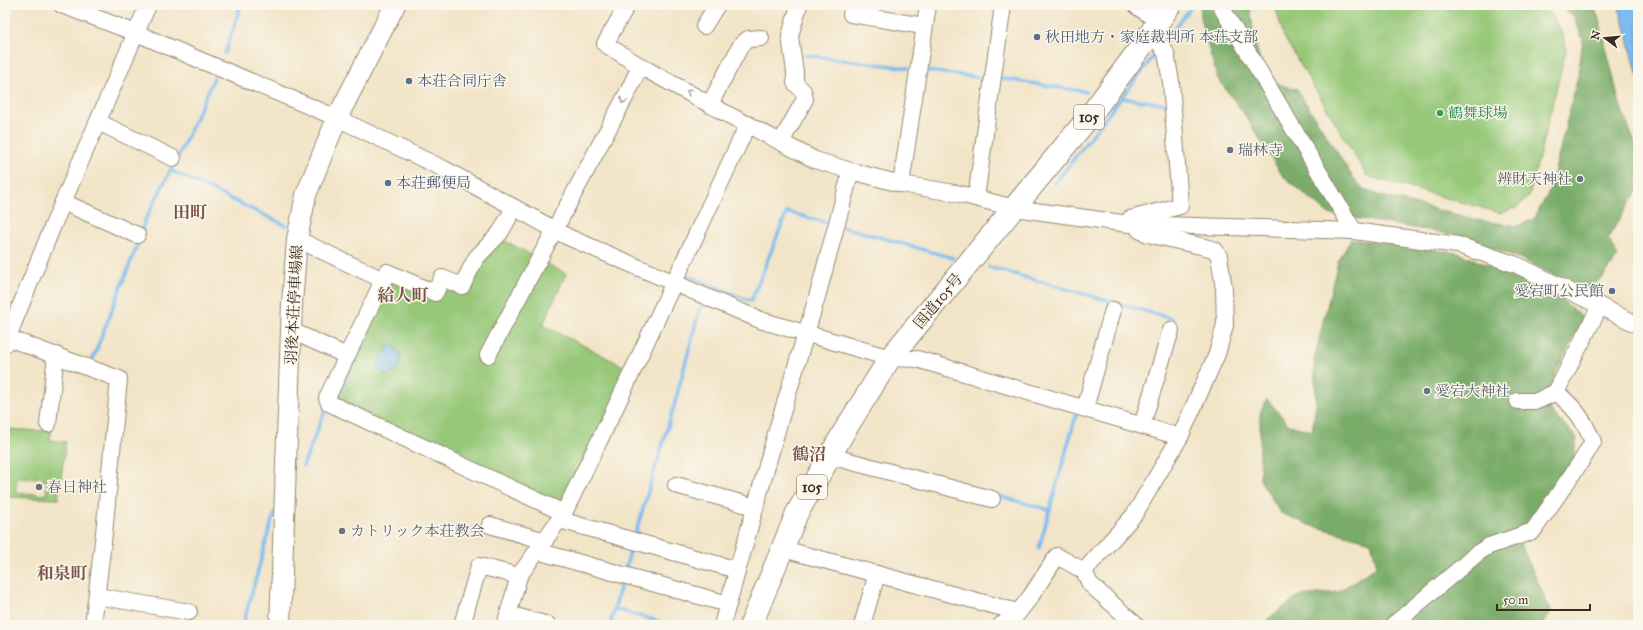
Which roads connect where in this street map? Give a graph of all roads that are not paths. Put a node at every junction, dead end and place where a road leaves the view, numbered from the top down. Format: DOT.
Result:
graph roads {
  1 [pos="62,5"];
  2 [pos="148,5"];
  3 [pos="395,5"];
  4 [pos="627,5"];
  5 [pos="717,5"];
  6 [pos="799,5"];
  7 [pos="928,5"];
  8 [pos="1004,5"];
  9 [pos="1135,5"];
  10 [pos="1220,5"];
  11 [pos="851,14"];
  12 [pos="704,26"];
  13 [pos="924,26"];
  14 [pos="1161,32"];
  15 [pos="136,34"];
  16 [pos="761,38"];
  17 [pos="640,66"];
  18 [pos="710,104"];
  19 [pos="337,118"];
  20 [pos="98,122"];
  21 [pos="748,124"];
  22 [pos="781,142"];
  23 [pos="172,158"];
  24 [pos="851,172"];
  25 [pos="900,184"];
  26 [pos="976,198"];
  27 [pos="63,202"];
  28 [pos="514,208"];
  29 [pos="1014,208"];
  30 [pos="1123,223"];
  31 [pos="554,229"];
  32 [pos="1354,231"];
  33 [pos="137,235"];
  34 [pos="297,239"];
  35 [pos="385,276"];
  36 [pos="673,283"];
  37 [pos="1600,306"];
  38 [pos="1113,310"];
  39 [pos="1638,325"];
  40 [pos="1171,330"];
  41 [pos="292,331"];
  42 [pos="806,334"];
  43 [pos="6,341"];
  44 [pos="488,355"];
  45 [pos="56,356"];
  46 [pos="347,356"];
  47 [pos="890,358"];
  48 [pos="1556,392"];
  49 [pos="1518,401"];
  50 [pos="1085,408"];
  51 [pos="48,424"];
  52 [pos="1142,425"];
  53 [pos="1180,437"];
  54 [pos="830,456"];
  55 [pos="676,485"];
  56 [pos="992,499"];
  57 [pos="755,508"];
  58 [pos="562,517"];
  59 [pos="490,525"];
  60 [pos="541,546"];
  61 [pos="783,549"];
  62 [pos="737,570"];
  63 [pos="1084,571"];
  64 [pos="877,574"];
  65 [pos="519,576"];
  66 [pos="97,596"];
  67 [pos="728,604"];
  68 [pos="189,612"];
  69 [pos="1018,612"];
  70 [pos="506,619"];
  71 [pos="93,625"];
  72 [pos="280,625"];
  73 [pos="462,625"];
  74 [pos="548,625"];
  75 [pos="722,625"];
  76 [pos="751,625"];
  77 [pos="862,625"];
  78 [pos="1001,625"];
  79 [pos="1136,625"];
  80 [pos="1393,625"];
  1 -- 15 [label="street"];
  2 -- 15 [label="street"];
  3 -- 19 [label="main road, 羽後本荘停車場線"];
  4 -- 17 [label="street"];
  5 -- 12 [label="street"];
  6 -- 22 [label="street"];
  7 -- 13 [label="street"];
  8 -- 26 [label="street"];
  9 -- 14 [label="street"];
  10 -- 32 [label="street"];
  11 -- 13 [label="street"];
  13 -- 25 [label="street"];
  14 -- 29 [label="highway, 国道105号 / 105"];
  14 -- 30 [label="street"];
  15 -- 19 [label="street"];
  15 -- 20 [label="street"];
  16 -- 18 [label="street"];
  18 -- 17 [label="street, one-way"];
  17 -- 31 [label="street, one-way"];
  18 -- 21 [label="street"];
  19 -- 28 [label="street"];
  19 -- 34 [label="main road, 羽後本荘停車場線"];
  20 -- 23 [label="street"];
  20 -- 27 [label="street"];
  21 -- 22 [label="street"];
  21 -- 36 [label="street"];
  22 -- 24 [label="street"];
  24 -- 25 [label="street"];
  24 -- 42 [label="street"];
  25 -- 26 [label="street"];
  26 -- 29 [label="street"];
  27 -- 33 [label="street"];
  27 -- 43 [label="street"];
  28 -- 31 [label="street"];
  28 -- 35 [label="street"];
  29 -- 30 [label="street"];
  29 -- 47 [label="highway, 国道105号 / 105"];
  30 -- 32 [label="street"];
  30 -- 53 [label="street"];
  31 -- 36 [label="street"];
  31 -- 44 [label="street"];
  32 -- 37 [label="street"];
  34 -- 35 [label="street"];
  34 -- 41 [label="main road, 羽後本荘停車場線"];
  35 -- 46 [label="street"];
  36 -- 42 [label="street"];
  36 -- 58 [label="street"];
  37 -- 39 [label="street"];
  37 -- 48 [label="street"];
  38 -- 50 [label="street"];
  40 -- 52 [label="street"];
  41 -- 46 [label="street"];
  41 -- 72 [label="main road, 羽後本荘停車場線"];
  42 -- 47 [label="street"];
  42 -- 57 [label="street"];
  43 -- 45 [label="street"];
  45 -- 51 [label="street"];
  45 -- 66 [label="street"];
  46 -- 58 [label="street"];
  47 -- 50 [label="street"];
  47 -- 54 [label="highway, 国道105号 / 105"];
  48 -- 49 [label="street"];
  48 -- 80 [label="street"];
  50 -- 52 [label="street"];
  52 -- 53 [label="street"];
  53 -- 63 [label="street"];
  54 -- 56 [label="street"];
  54 -- 61 [label="highway, 国道105号 / 105"];
  55 -- 57 [label="street"];
  57 -- 62 [label="street"];
  58 -- 60 [label="street"];
  58 -- 62 [label="street"];
  59 -- 60 [label="street"];
  60 -- 65 [label="street"];
  60 -- 67 [label="street"];
  61 -- 64 [label="street"];
  61 -- 76 [label="highway, 国道105号 / 105"];
  62 -- 67 [label="street"];
  63 -- 69 [label="street"];
  63 -- 79 [label="street"];
  64 -- 69 [label="street"];
  64 -- 77 [label="street"];
  65 -- 70 [label="street"];
  65 -- 73 [label="street"];
  66 -- 68 [label="street"];
  66 -- 71 [label="street"];
  67 -- 75 [label="street"];
  69 -- 78 [label="street"];
  70 -- 74 [label="street"];
}
